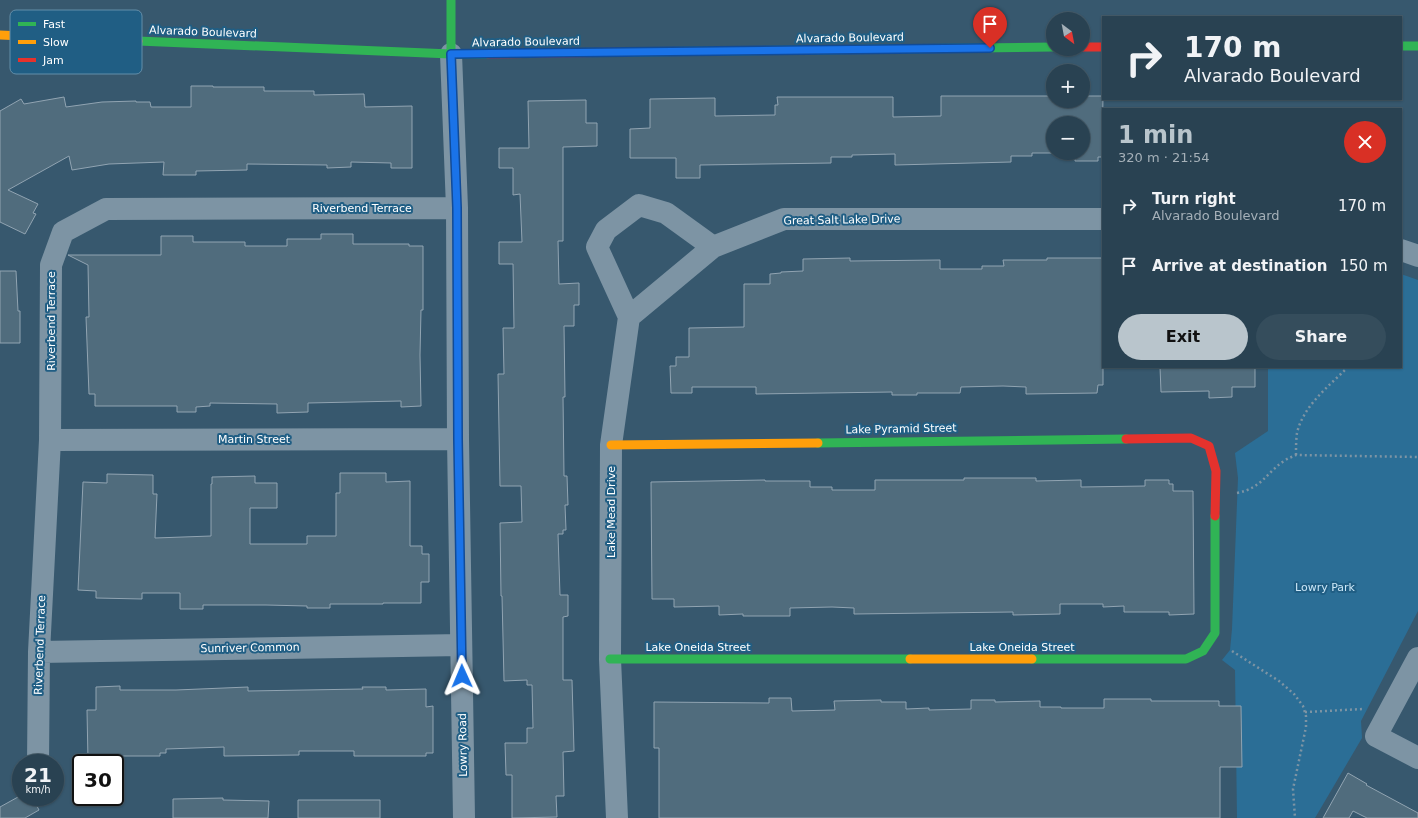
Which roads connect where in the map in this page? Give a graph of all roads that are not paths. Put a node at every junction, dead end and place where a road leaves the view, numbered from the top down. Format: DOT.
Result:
graph roads {
  1 [pos="451,0"];
  2 [pos="0,35"];
  3 [pos="10,35"];
  4 [pos="142,41"];
  5 [pos="1402,46"];
  6 [pos="1418,46"];
  7 [pos="1046,47"];
  8 [pos="1090,47"];
  9 [pos="1102,47"];
  10 [pos="451,54"];
  11 [pos="457,208"];
  12 [pos="1102,219"];
  13 [pos="713,247"];
  14 [pos="1402,250"];
  15 [pos="1418,256"];
  16 [pos="629,317"];
  17 [pos="1191,438"];
  18 [pos="458,439"];
  19 [pos="50,440"];
  20 [pos="611,445"];
  21 [pos="461,645"];
  22 [pos="39,652"];
  23 [pos="1418,658"];
  24 [pos="610,659"];
  25 [pos="38,754"];
  26 [pos="1418,758"];
  27 [pos="464,818"];
  28 [pos="617,818"];
  1 -- 10 [label="street, Lowry Road"];
  2 -- 3 [label="street, Alvarado Boulevard"];
  4 -- 10 [label="street, Alvarado Boulevard"];
  5 -- 6 [label="street"];
  7 -- 10 [label="street, Alvarado Boulevard"];
  8 -- 9 [label="street"];
  10 -- 11 [label="street, Lowry Road"];
  11 -- 18 [label="street, Lowry Road"];
  11 -- 19 [label="street, Riverbend Terrace"];
  12 -- 13 [label="street, Great Salt Lake Drive"];
  13 -- 16 [label="street"];
  13 -- 16 [label="street"];
  14 -- 15 [label="street"];
  16 -- 20 [label="street, Lake Mead Drive"];
  17 -- 20 [label="street, Lake Pyramid Street"];
  17 -- 24 [label="street, Lake Oneida Street"];
  18 -- 19 [label="street, Martin Street"];
  18 -- 21 [label="street, Lowry Road"];
  19 -- 22 [label="street, Riverbend Terrace"];
  20 -- 24 [label="street, Lake Mead Drive"];
  21 -- 22 [label="street, Sunriver Common"];
  21 -- 27 [label="street, Lowry Road"];
  22 -- 25 [label="street, Riverbend Terrace"];
  23 -- 26 [label="street"];
  24 -- 28 [label="street, Lake Mead Drive"];
}
